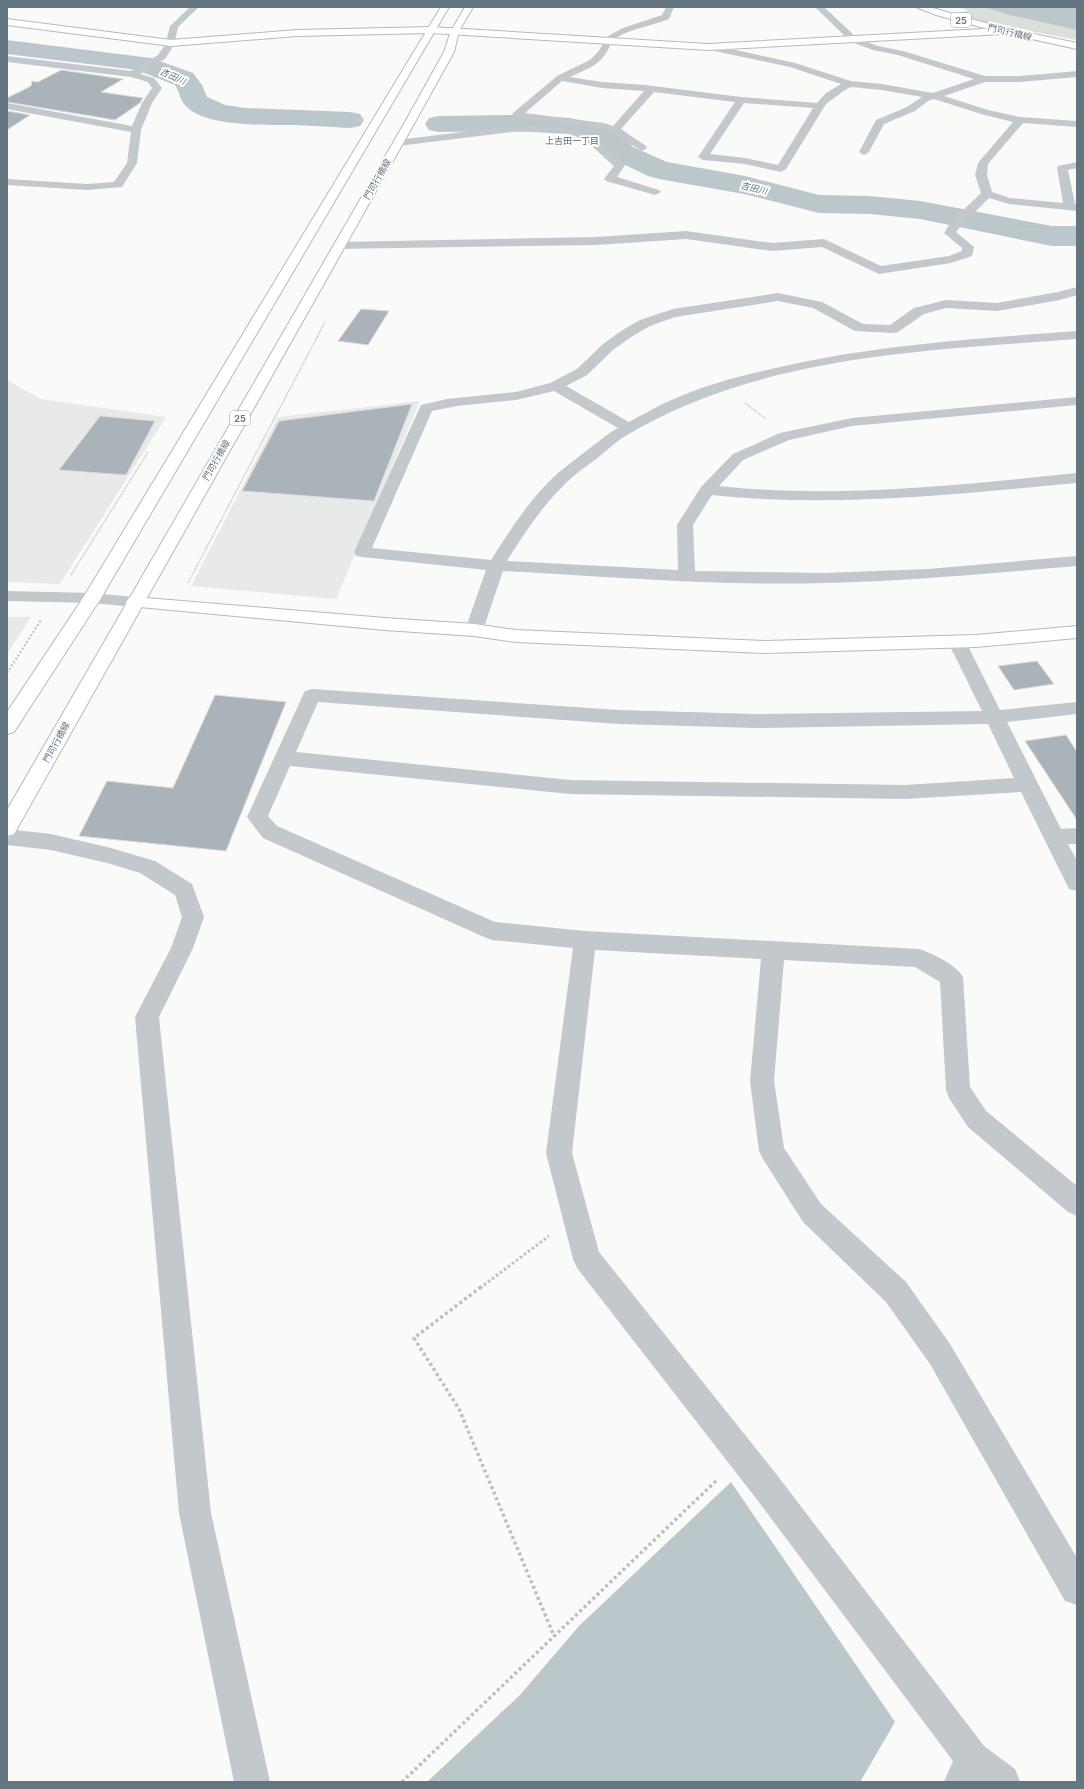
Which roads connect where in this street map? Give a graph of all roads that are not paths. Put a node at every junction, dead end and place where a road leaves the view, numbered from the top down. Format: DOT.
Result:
graph roads {
  1 [pos="195,7"];
  2 [pos="445,7"];
  3 [pos="469,7"];
  4 [pos="670,7"];
  5 [pos="818,7"];
  6 [pos="920,7"];
  7 [pos="7,22"];
  8 [pos="431,30"];
  9 [pos="455,31"];
  10 [pos="1003,31"];
  11 [pos="854,40"];
  12 [pos="606,41"];
  13 [pos="171,43"];
  14 [pos="708,46"];
  15 [pos="1077,46"];
  16 [pos="7,59"];
  17 [pos="132,74"];
  18 [pos="1077,74"];
  19 [pos="560,78"];
  20 [pos="984,79"];
  21 [pos="850,84"];
  22 [pos="652,89"];
  23 [pos="934,96"];
  24 [pos="741,100"];
  25 [pos="7,106"];
  26 [pos="820,106"];
  27 [pos="1020,120"];
  28 [pos="1077,124"];
  29 [pos="136,130"];
  30 [pos="615,130"];
  31 [pos="398,142"];
  32 [pos="642,148"];
  33 [pos="864,152"];
  34 [pos="1077,165"];
  35 [pos="7,182"];
  36 [pos="655,192"];
  37 [pos="987,194"];
  38 [pos="1074,208"];
  39 [pos="338,246"];
  40 [pos="1077,291"];
  41 [pos="1077,336"];
  42 [pos="556,386"];
  43 [pos="1077,401"];
  44 [pos="628,428"];
  45 [pos="1077,478"];
  46 [pos="707,490"];
  47 [pos="1077,562"];
  48 [pos="496,566"];
  49 [pos="687,576"];
  50 [pos="7,596"];
  51 [pos="92,598"];
  52 [pos="135,602"];
  53 [pos="474,630"];
  54 [pos="1077,632"];
  55 [pos="957,642"];
  56 [pos="1077,708"];
  57 [pos="995,717"];
  58 [pos="7,727"];
  59 [pos="284,758"];
  60 [pos="1028,784"];
  61 [pos="7,828"];
  62 [pos="1077,836"];
  63 [pos="7,837"];
  64 [pos="1054,837"];
  65 [pos="1077,883"];
  66 [pos="585,940"];
  67 [pos="773,950"];
  68 [pos="1077,1203"];
  69 [pos="1077,1588"];
  70 [pos="967,1770"];
  71 [pos="252,1782"];
  72 [pos="1002,1782"];
  1 -- 13 [label="street"];
  2 -- 8 [label="main road"];
  3 -- 9 [label="main road, 門司行橋線 / 25"];
  4 -- 12 [label="street"];
  5 -- 11 [label="street"];
  6 -- 10 [label="main road, 門司行橋線 / 25"];
  7 -- 13 [label="main road"];
  8 -- 9 [label="main road"];
  8 -- 13 [label="main road"];
  8 -- 51 [label="main road"];
  9 -- 12 [label="main road"];
  9 -- 31 [label="main road, 門司行橋線 / 25"];
  10 -- 11 [label="main road"];
  10 -- 15 [label="main road, 門司行橋線 / 25"];
  11 -- 14 [label="main road"];
  11 -- 20 [label="street"];
  12 -- 14 [label="main road"];
  12 -- 19 [label="street"];
  13 -- 17 [label="street"];
  14 -- 21 [label="street"];
  16 -- 17 [label="street"];
  17 -- 29 [label="street"];
  18 -- 20 [label="street"];
  19 -- 22 [label="street"];
  19 -- 30 [label="street"];
  20 -- 23 [label="street"];
  21 -- 23 [label="street"];
  21 -- 26 [label="street"];
  22 -- 24 [label="street"];
  22 -- 30 [label="street"];
  23 -- 27 [label="street"];
  23 -- 33 [label="street"];
  24 -- 26 [label="street"];
  24 -- 26 [label="street"];
  25 -- 29 [label="street"];
  27 -- 28 [label="street"];
  27 -- 37 [label="street"];
  29 -- 35 [label="street"];
  30 -- 32 [label="street"];
  31 -- 36 [label="street"];
  31 -- 39 [label="main road, 門司行橋線 / 25"];
  34 -- 38 [label="street"];
  37 -- 38 [label="street"];
  37 -- 39 [label="street"];
  39 -- 52 [label="main road, 門司行橋線 / 25"];
  40 -- 42 [label="street"];
  41 -- 44 [label="street"];
  42 -- 44 [label="street"];
  42 -- 48 [label="street"];
  43 -- 46 [label="street"];
  44 -- 48 [label="street"];
  45 -- 46 [label="street"];
  46 -- 49 [label="street"];
  47 -- 49 [label="street"];
  48 -- 49 [label="street"];
  48 -- 53 [label="street"];
  50 -- 51 [label="street"];
  51 -- 52 [label="street"];
  51 -- 58 [label="main road"];
  52 -- 53 [label="main road"];
  52 -- 61 [label="main road, 門司行橋線 / 25"];
  53 -- 55 [label="main road"];
  54 -- 55 [label="main road"];
  55 -- 57 [label="street"];
  56 -- 57 [label="street"];
  57 -- 59 [label="street"];
  57 -- 60 [label="street"];
  59 -- 60 [label="street"];
  59 -- 66 [label="street"];
  60 -- 64 [label="street"];
  62 -- 64 [label="street"];
  63 -- 71 [label="street"];
  64 -- 65 [label="street"];
  66 -- 67 [label="street"];
  66 -- 70 [label="street"];
  67 -- 68 [label="street"];
  67 -- 69 [label="street"];
  70 -- 72 [label="street"];
}
